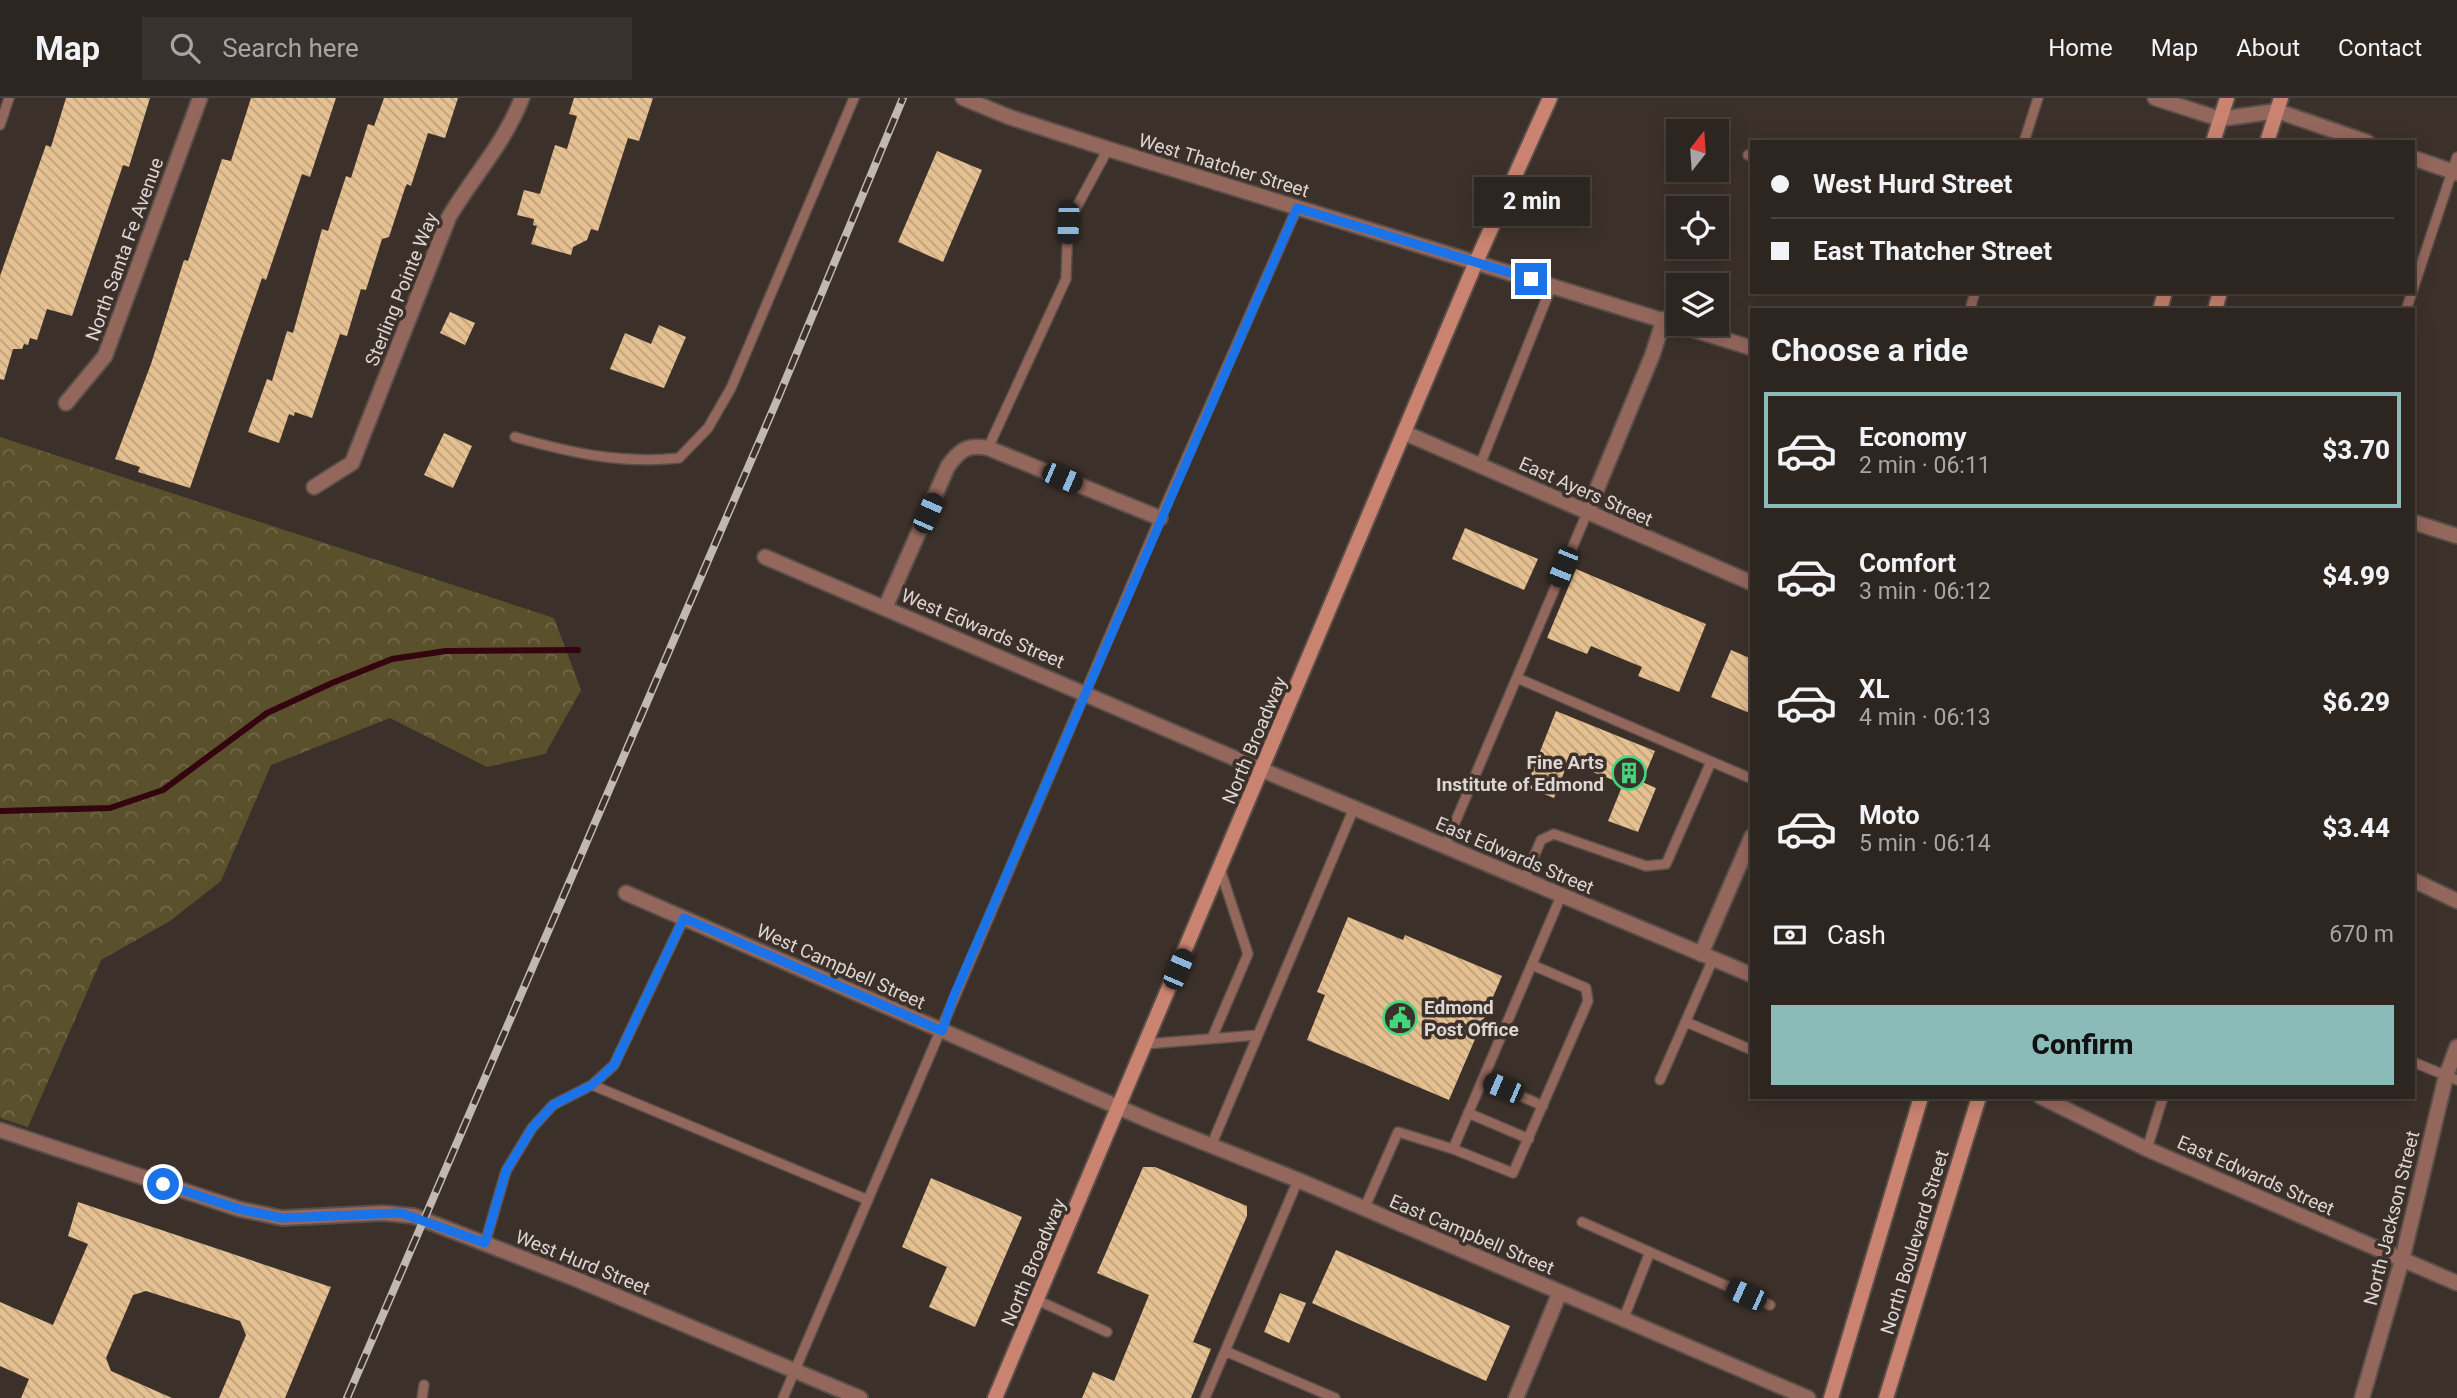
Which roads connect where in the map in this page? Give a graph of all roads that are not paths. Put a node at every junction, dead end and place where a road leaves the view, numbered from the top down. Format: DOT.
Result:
graph roads {
  1 [pos="9,98"];
  2 [pos="200,98"];
  3 [pos="522,98"];
  4 [pos="854,98"];
  5 [pos="963,98"];
  6 [pos="1550,98"];
  7 [pos="2038,98"];
  8 [pos="2155,98"];
  9 [pos="2227,98"];
  10 [pos="2279,104"];
  11 [pos="2220,119"];
  12 [pos="0,125"];
  13 [pos="2025,140"];
  14 [pos="2214,140"];
  15 [pos="2268,140"];
  16 [pos="2362,140"];
  17 [pos="1108,149"];
  18 [pos="2415,158"];
  19 [pos="2456,167"];
  20 [pos="1297,208"];
  21 [pos="1476,262"];
  22 [pos="2415,284"];
  23 [pos="1552,285"];
  24 [pos="1664,319"];
  25 [pos="1750,347"];
  26 [pos="66,403"];
  27 [pos="1405,433"];
  28 [pos="515,437"];
  29 [pos="988,448"];
  30 [pos="1480,465"];
  31 [pos="314,488"];
  32 [pos="1587,513"];
  33 [pos="1160,518"];
  34 [pos="2415,523"];
  35 [pos="2457,536"];
  36 [pos="765,557"];
  37 [pos="1750,582"];
  38 [pos="885,608"];
  39 [pos="1517,678"];
  40 [pos="1085,692"];
  41 [pos="1711,762"];
  42 [pos="1262,770"];
  43 [pos="1750,778"];
  44 [pos="1354,808"];
  45 [pos="1750,841"];
  46 [pos="1445,846"];
  47 [pos="1220,869"];
  48 [pos="1524,880"];
  49 [pos="2415,881"];
  50 [pos="625,893"];
  51 [pos="1561,896"];
  52 [pos="2457,901"];
  53 [pos="684,918"];
  54 [pos="1707,957"];
  55 [pos="1532,965"];
  56 [pos="1750,974"];
  57 [pos="1686,1022"];
  58 [pos="942,1031"];
  59 [pos="1258,1034"];
  60 [pos="1212,1038"];
  61 [pos="1146,1044"];
  62 [pos="2457,1046"];
  63 [pos="1750,1049"];
  64 [pos="2415,1063"];
  65 [pos="2452,1078"];
  66 [pos="1483,1079"];
  67 [pos="1660,1080"];
  68 [pos="592,1085"];
  69 [pos="1920,1099"];
  70 [pos="1978,1099"];
  71 [pos="2045,1099"];
  72 [pos="2162,1099"];
  73 [pos="1543,1106"];
  74 [pos="1119,1107"];
  75 [pos="1468,1113"];
  76 [pos="0,1130"];
  77 [pos="1529,1139"];
  78 [pos="1211,1146"];
  79 [pos="1453,1149"];
  80 [pos="2147,1149"];
  81 [pos="1298,1180"];
  82 [pos="868,1200"];
  83 [pos="1364,1209"];
  84 [pos="1582,1222"];
  85 [pos="485,1243"];
  86 [pos="1650,1252"];
  87 [pos="2402,1260"];
  88 [pos="2457,1283"];
  89 [pos="1560,1292"];
  90 [pos="1037,1300"];
  91 [pos="1770,1305"];
  92 [pos="1623,1320"];
  93 [pos="1107,1332"];
  94 [pos="1225,1351"];
  95 [pos="794,1370"];
  96 [pos="424,1385"];
  97 [pos="422,1398"];
  98 [pos="783,1398"];
  99 [pos="860,1398"];
  100 [pos="995,1398"];
  101 [pos="1205,1398"];
  102 [pos="1335,1398"];
  103 [pos="1516,1398"];
  104 [pos="1808,1398"];
  105 [pos="1831,1398"];
  106 [pos="1886,1398"];
  107 [pos="2362,1398"];
  1 -- 12 [label="lane"];
  2 -- 26 [label="street, North Santa Fe Avenue"];
  3 -- 31 [label="street, Sterling Pointe Way"];
  4 -- 28 [label="lane"];
  5 -- 17 [label="street, West Thatcher Street"];
  6 -- 21 [label="main road, North Broadway"];
  7 -- 13 [label="lane"];
  8 -- 11 [label="street"];
  9 -- 11 [label="main road"];
  10 -- 11 [label="street"];
  10 -- 15 [label="main road"];
  10 -- 16 [label="street"];
  11 -- 14 [label="main road"];
  17 -- 20 [label="street, West Thatcher Street"];
  17 -- 29 [label="lane"];
  18 -- 19 [label="street"];
  19 -- 22 [label="lane"];
  20 -- 21 [label="street, West Thatcher Street"];
  20 -- 33 [label="lane"];
  21 -- 23 [label="street, West Thatcher Street"];
  21 -- 27 [label="main road, North Broadway"];
  23 -- 24 [label="street, West Thatcher Street"];
  23 -- 30 [label="lane"];
  24 -- 25 [label="street, West Thatcher Street"];
  24 -- 32 [label="street"];
  27 -- 30 [label="street, East Ayers Street"];
  27 -- 42 [label="main road, North Broadway"];
  29 -- 33 [label="street"];
  29 -- 38 [label="street"];
  30 -- 32 [label="street, East Ayers Street"];
  32 -- 37 [label="street, East Ayers Street"];
  32 -- 39 [label="lane"];
  33 -- 40 [label="lane"];
  34 -- 35 [label="street"];
  36 -- 38 [label="street, West Edwards Street"];
  38 -- 40 [label="street, West Edwards Street"];
  39 -- 41 [label="lane"];
  39 -- 46 [label="lane"];
  40 -- 42 [label="street, West Edwards Street"];
  40 -- 58 [label="lane"];
  41 -- 43 [label="lane"];
  41 -- 48 [label="lane"];
  42 -- 44 [label="street, East Edwards Street"];
  42 -- 47 [label="main road, North Broadway"];
  44 -- 46 [label="street, East Edwards Street"];
  44 -- 59 [label="lane"];
  45 -- 54 [label="street"];
  46 -- 48 [label="street, East Edwards Street"];
  47 -- 60 [label="lane"];
  47 -- 61 [label="main road, North Broadway"];
  48 -- 51 [label="street, East Edwards Street"];
  49 -- 52 [label="street"];
  50 -- 53 [label="street, West Campbell Street"];
  51 -- 54 [label="street, East Edwards Street"];
  51 -- 55 [label="lane"];
  53 -- 58 [label="street, West Campbell Street"];
  53 -- 68 [label="lane"];
  54 -- 56 [label="street, East Edwards Street"];
  54 -- 57 [label="lane"];
  55 -- 66 [label="lane"];
  55 -- 73 [label="lane"];
  57 -- 63 [label="lane"];
  57 -- 67 [label="lane"];
  58 -- 74 [label="street, West Campbell Street"];
  58 -- 82 [label="lane"];
  59 -- 60 [label="lane"];
  59 -- 78 [label="lane"];
  60 -- 61 [label="lane"];
  61 -- 74 [label="main road, North Broadway"];
  62 -- 65 [label="street, North Jackson Street"];
  64 -- 65 [label="lane"];
  65 -- 87 [label="street, North Jackson Street"];
  66 -- 73 [label="lane"];
  66 -- 75 [label="lane"];
  68 -- 82 [label="lane"];
  68 -- 85 [label="lane"];
  69 -- 105 [label="main road, North Boulevard Street"];
  70 -- 106 [label="main road, North Boulevard Street"];
  71 -- 80 [label="street, East Edwards Street"];
  72 -- 80 [label="lane"];
  73 -- 77 [label="lane"];
  74 -- 78 [label="street, East Campbell Street"];
  74 -- 90 [label="main road, North Broadway"];
  75 -- 77 [label="lane"];
  75 -- 79 [label="lane"];
  76 -- 85 [label="street, West Hurd Street"];
  77 -- 79 [label="lane"];
  78 -- 81 [label="street, East Campbell Street"];
  79 -- 83 [label="lane"];
  80 -- 87 [label="street, East Edwards Street"];
  81 -- 83 [label="street, East Campbell Street"];
  81 -- 94 [label="lane"];
  82 -- 95 [label="lane"];
  83 -- 89 [label="street, East Campbell Street"];
  84 -- 86 [label="lane"];
  85 -- 95 [label="street, West Hurd Street"];
  86 -- 91 [label="lane"];
  86 -- 92 [label="lane"];
  87 -- 88 [label="street, East Edwards Street"];
  87 -- 107 [label="street, North Jackson Street"];
  89 -- 92 [label="street, East Campbell Street"];
  89 -- 103 [label="street"];
  90 -- 93 [label="lane"];
  90 -- 100 [label="main road, North Broadway"];
  92 -- 104 [label="street, East Campbell Street"];
  94 -- 101 [label="lane"];
  94 -- 102 [label="lane"];
  95 -- 98 [label="lane"];
  95 -- 99 [label="street, West Hurd Street"];
  96 -- 97 [label="lane"];
}
